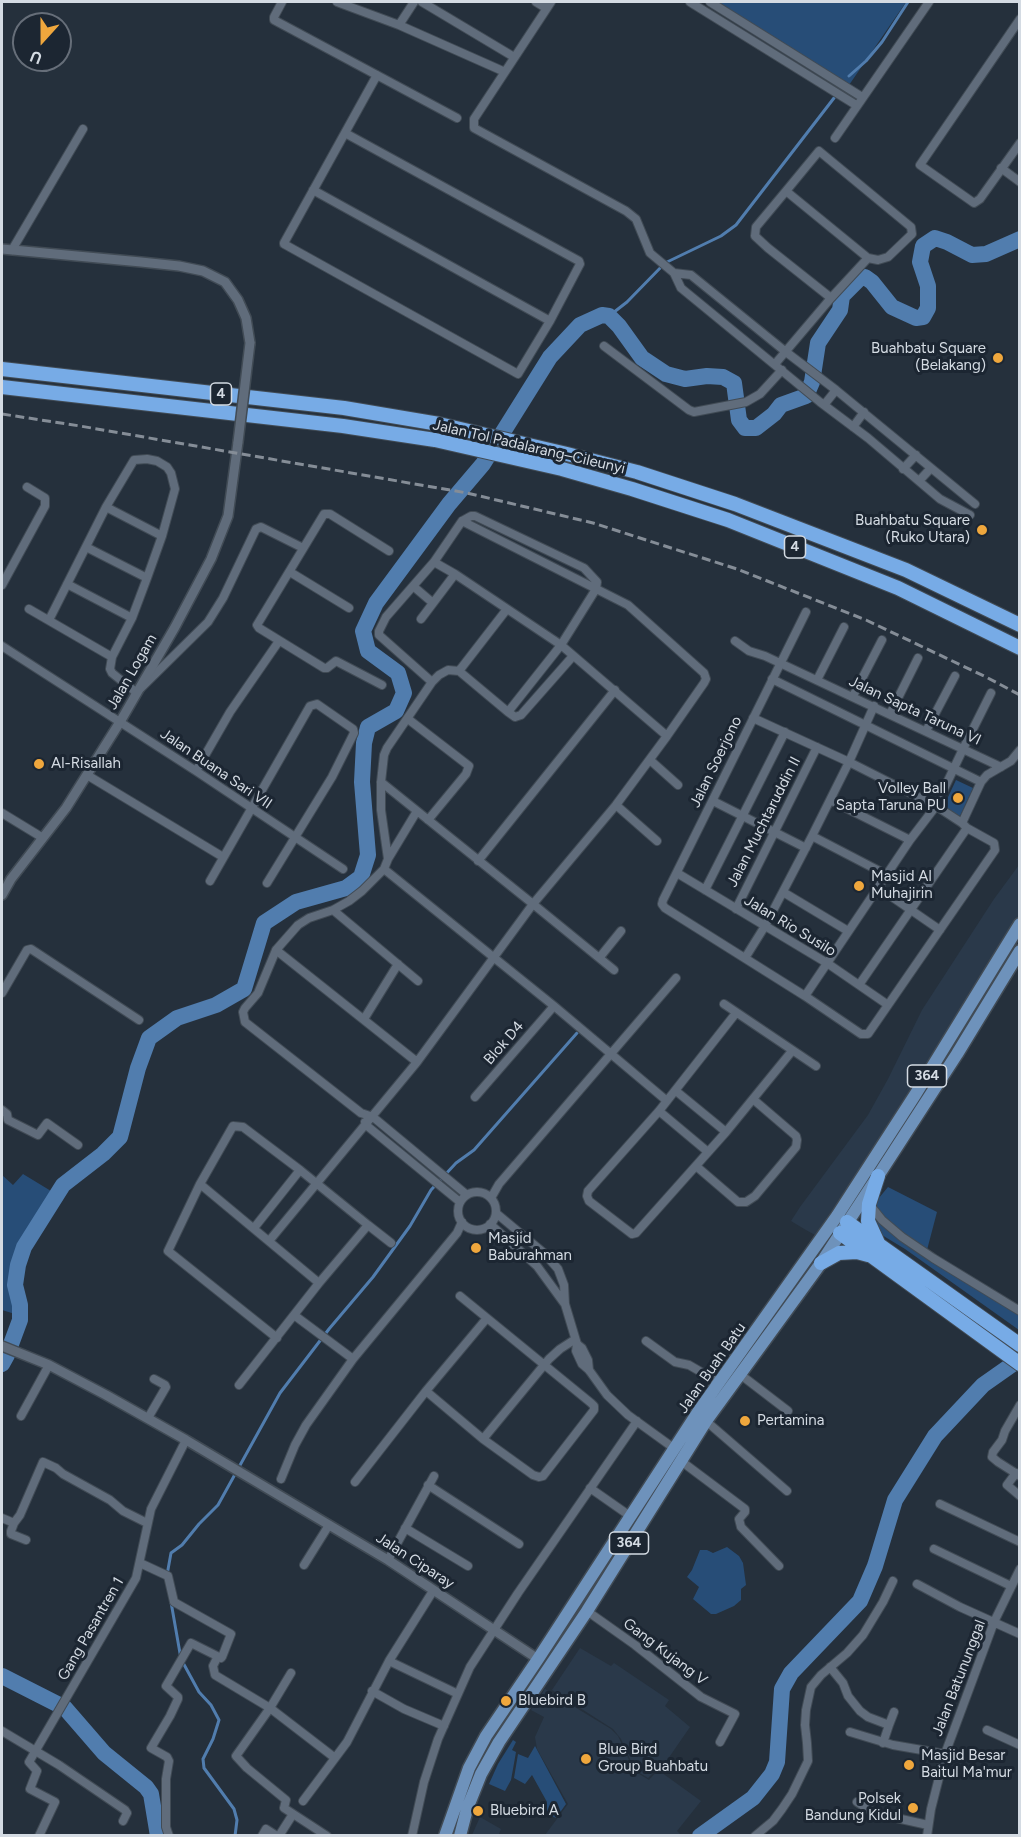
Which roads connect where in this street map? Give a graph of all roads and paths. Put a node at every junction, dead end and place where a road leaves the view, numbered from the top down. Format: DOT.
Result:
graph roads {
  1 [pos="282,2"];
  2 [pos="337,2"];
  3 [pos="414,2"];
  4 [pos="422,2"];
  5 [pos="536,2"];
  6 [pos="690,2"];
  7 [pos="710,2"];
  8 [pos="929,2"];
  9 [pos="548,5"];
  10 [pos="1020,19"];
  11 [pos="399,25"];
  12 [pos="514,57"];
  13 [pos="505,72"];
  14 [pos="377,75"];
  15 [pos="862,97"];
  16 [pos="856,105"];
  17 [pos="457,118"];
  18 [pos="83,129"];
  19 [pos="345,133"];
  20 [pos="835,138"];
  21 [pos="1020,143"];
  22 [pos="1000,168"];
  23 [pos="1020,182"];
  24 [pos="314,190"];
  25 [pos="786,191"];
  26 [pos="2,249"];
  27 [pos="12,250"];
  28 [pos="868,258"];
  29 [pos="671,271"];
  30 [pos="831,298"];
  31 [pos="550,321"];
  32 [pos="604,346"];
  33 [pos="786,352"];
  34 [pos="778,367"];
  35 [pos="2,369"];
  36 [pos="2,387"];
  37 [pos="836,390"];
  38 [pos="824,405"];
  39 [pos="864,412"];
  40 [pos="880,426"];
  41 [pos="853,427"];
  42 [pos="868,438"];
  43 [pos="916,455"];
  44 [pos="903,468"];
  45 [pos="931,468"];
  46 [pos="919,482"];
  47 [pos="27,487"];
  48 [pos="975,504"];
  49 [pos="106,507"];
  50 [pos="970,515"];
  51 [pos="462,521"];
  52 [pos="162,536"];
  53 [pos="86,547"];
  54 [pos="303,548"];
  55 [pos="389,551"];
  56 [pos="434,562"];
  57 [pos="290,572"];
  58 [pos="455,574"];
  59 [pos="147,578"];
  60 [pos="67,584"];
  61 [pos="2,585"];
  62 [pos="413,586"];
  63 [pos="596,589"];
  64 [pos="433,603"];
  65 [pos="349,608"];
  66 [pos="29,609"];
  67 [pos="507,609"];
  68 [pos="806,612"];
  69 [pos="132,618"];
  70 [pos="421,619"];
  71 [pos="49,620"];
  72 [pos="1020,625"];
  73 [pos="844,627"];
  74 [pos="882,640"];
  75 [pos="279,641"];
  76 [pos="735,641"];
  77 [pos="561,645"];
  78 [pos="2,646"];
  79 [pos="1020,648"];
  80 [pos="573,656"];
  81 [pos="112,657"];
  82 [pos="918,658"];
  83 [pos="780,663"];
  84 [pos="459,670"];
  85 [pos="955,676"];
  86 [pos="772,679"];
  87 [pos="817,680"];
  88 [pos="432,682"];
  89 [pos="382,686"];
  90 [pos="615,690"];
  91 [pos="139,691"];
  92 [pos="991,693"];
  93 [pos="853,696"];
  94 [pos="873,706"];
  95 [pos="508,712"];
  96 [pos="890,714"];
  97 [pos="753,718"];
  98 [pos="408,719"];
  99 [pos="120,722"];
  100 [pos="865,724"];
  101 [pos="926,731"];
  102 [pos="785,732"];
  103 [pos="667,736"];
  104 [pos="817,747"];
  105 [pos="963,749"];
  106 [pos="1020,750"];
  107 [pos="650,759"];
  108 [pos="849,762"];
  109 [pos="1001,767"];
  110 [pos="953,768"];
  111 [pos="196,771"];
  112 [pos="87,775"];
  113 [pos="381,782"];
  114 [pos="981,782"];
  115 [pos="678,785"];
  116 [pos="830,800"];
  117 [pos="713,801"];
  118 [pos="616,805"];
  119 [pos="936,806"];
  120 [pos="250,808"];
  121 [pos="417,811"];
  122 [pos="2,813"];
  123 [pos="744,816"];
  124 [pos="428,820"];
  125 [pos="964,825"];
  126 [pos="775,832"];
  127 [pos="812,836"];
  128 [pos="43,838"];
  129 [pos="296,838"];
  130 [pos="910,840"];
  131 [pos="657,841"];
  132 [pos="806,848"];
  133 [pos="223,857"];
  134 [pos="388,859"];
  135 [pos="478,861"];
  136 [pos="343,869"];
  137 [pos="384,869"];
  138 [pos="677,873"];
  139 [pos="887,875"];
  140 [pos="210,881"];
  141 [pos="267,883"];
  142 [pos="879,888"];
  143 [pos="705,890"];
  144 [pos="783,892"];
  145 [pos="2,895"];
  146 [pos="533,904"];
  147 [pos="736,909"];
  148 [pos="910,909"];
  149 [pos="333,910"];
  150 [pos="1020,924"];
  151 [pos="765,926"];
  152 [pos="940,930"];
  153 [pos="621,931"];
  154 [pos="848,932"];
  155 [pos="276,950"];
  156 [pos="1020,951"];
  157 [pos="493,957"];
  158 [pos="600,957"];
  159 [pos="745,958"];
  160 [pos="827,963"];
  161 [pos="398,964"];
  162 [pos="614,970"];
  163 [pos="675,978"];
  164 [pos="418,981"];
  165 [pos="859,985"];
  166 [pos="2,993"];
  167 [pos="805,996"];
  168 [pos="724,1004"];
  169 [pos="888,1005"];
  170 [pos="554,1006"];
  171 [pos="736,1013"];
  172 [pos="364,1019"];
  173 [pos="139,1020"];
  174 [pos="792,1051"];
  175 [pos="612,1054"];
  176 [pos="417,1062"];
  177 [pos="816,1066"];
  178 [pos="676,1091"];
  179 [pos="475,1097"];
  180 [pos="754,1100"];
  181 [pos="667,1101"];
  182 [pos="2,1110"];
  183 [pos="659,1111"];
  184 [pos="361,1113"];
  185 [pos="373,1117"];
  186 [pos="366,1125"];
  187 [pos="726,1132"];
  188 [pos="78,1144"];
  189 [pos="708,1152"];
  190 [pos="696,1166"];
  191 [pos="300,1170"];
  192 [pos="878,1176"];
  193 [pos="200,1184"];
  194 [pos="317,1184"];
  195 [pos="467,1195"];
  196 [pos="488,1196"];
  197 [pos="460,1202"];
  198 [pos="869,1204"];
  199 [pos="496,1213"];
  200 [pos="464,1224"];
  201 [pos="490,1224"];
  202 [pos="839,1224"];
  203 [pos="368,1225"];
  204 [pos="254,1228"];
  205 [pos="269,1241"];
  206 [pos="391,1243"];
  207 [pos="876,1250"];
  208 [pos="821,1263"];
  209 [pos="319,1283"];
  210 [pos="460,1296"];
  211 [pos="565,1304"];
  212 [pos="1020,1311"];
  213 [pos="294,1315"];
  214 [pos="487,1318"];
  215 [pos="277,1338"];
  216 [pos="646,1341"];
  217 [pos="1017,1344"];
  218 [pos="2,1346"];
  219 [pos="577,1346"];
  220 [pos="353,1359"];
  221 [pos="1020,1364"];
  222 [pos="49,1365"];
  223 [pos="543,1365"];
  224 [pos="741,1375"];
  225 [pos="154,1379"];
  226 [pos="239,1385"];
  227 [pos="725,1386"];
  228 [pos="426,1391"];
  229 [pos="1020,1405"];
  230 [pos="788,1411"];
  231 [pos="21,1416"];
  232 [pos="148,1418"];
  233 [pos="637,1421"];
  234 [pos="706,1421"];
  235 [pos="186,1440"];
  236 [pos="483,1440"];
  237 [pos="675,1449"];
  238 [pos="681,1461"];
  239 [pos="1018,1475"];
  240 [pos="434,1476"];
  241 [pos="281,1479"];
  242 [pos="355,1482"];
  243 [pos="428,1485"];
  244 [pos="590,1488"];
  245 [pos="787,1491"];
  246 [pos="1020,1496"];
  247 [pos="940,1504"];
  248 [pos="630,1516"];
  249 [pos="2,1518"];
  250 [pos="14,1523"];
  251 [pos="147,1523"];
  252 [pos="328,1525"];
  253 [pos="405,1528"];
  254 [pos="26,1540"];
  255 [pos="1020,1542"];
  256 [pos="519,1544"];
  257 [pos="934,1549"];
  258 [pos="388,1560"];
  259 [pos="140,1563"];
  260 [pos="304,1565"];
  261 [pos="468,1566"];
  262 [pos="779,1566"];
  263 [pos="1020,1569"];
  264 [pos="893,1581"];
  265 [pos="917,1584"];
  266 [pos="1011,1586"];
  267 [pos="433,1591"];
  268 [pos="587,1611"];
  269 [pos="994,1622"];
  270 [pos="494,1630"];
  271 [pos="1020,1634"];
  272 [pos="221,1658"];
  273 [pos="538,1659"];
  274 [pos="388,1661"];
  275 [pos="830,1667"];
  276 [pos="291,1673"];
  277 [pos="372,1691"];
  278 [pos="458,1694"];
  279 [pos="270,1708"];
  280 [pos="894,1712"];
  281 [pos="444,1726"];
  282 [pos="987,1730"];
  283 [pos="2,1731"];
  284 [pos="850,1732"];
  285 [pos="886,1734"];
  286 [pos="720,1742"];
  287 [pos="1020,1745"];
  288 [pos="36,1750"];
  289 [pos="945,1754"];
  290 [pos="335,1758"];
  291 [pos="303,1801"];
  292 [pos="857,1802"];
  293 [pos="293,1814"];
  294 [pos="123,1821"];
  295 [pos="928,1825"];
  296 [pos="39,1836"];
  297 [pos="169,1836"];
  298 [pos="262,1836"];
  299 [pos="278,1836"];
  300 [pos="327,1836"];
  301 [pos="412,1836"];
  302 [pos="445,1836"];
  303 [pos="460,1836"];
  304 [pos="754,1836"];
  305 [pos="927,1836"];
  1 -- 14 [label="street"];
  2 -- 11 [label="street"];
  3 -- 11 [label="street"];
  4 -- 12 [label="street"];
  5 -- 9 [label="street"];
  6 -- 16 [label="street"];
  7 -- 15 [label="street"];
  8 -- 15 [label="street"];
  9 -- 12 [label="street"];
  10 -- 22 [label="street"];
  11 -- 13 [label="street"];
  12 -- 13 [label="street"];
  13 -- 29 [label="street"];
  14 -- 17 [label="street"];
  14 -- 19 [label="street"];
  15 -- 16 [label="street"];
  16 -- 20 [label="street"];
  18 -- 27 [label="street"];
  19 -- 24 [label="street"];
  19 -- 31 [label="street"];
  21 -- 22 [label="street"];
  22 -- 23 [label="street"];
  24 -- 31 [label="street"];
  24 -- 31 [label="street"];
  25 -- 28 [label="street"];
  25 -- 28 [label="street"];
  25 -- 30 [label="street"];
  26 -- 27 [label="street, Jalan Logam"];
  27 -- 91 [label="street, Jalan Logam, bridge"];
  28 -- 30 [label="street"];
  29 -- 33 [label="street"];
  29 -- 34 [label="street"];
  30 -- 33 [label="street"];
  32 -- 34 [label="street"];
  33 -- 34 [label="street"];
  33 -- 37 [label="street"];
  34 -- 38 [label="street"];
  35 -- 72 [label="highway, Jalan Tol Padalarang–Cileunyi / 4"];
  36 -- 79 [label="highway, Jalan Tol Padalarang–Cileunyi / 4"];
  37 -- 38 [label="street"];
  37 -- 39 [label="street"];
  38 -- 41 [label="street"];
  39 -- 40 [label="street"];
  39 -- 41 [label="street"];
  40 -- 42 [label="street"];
  40 -- 43 [label="street"];
  41 -- 42 [label="street"];
  42 -- 44 [label="street"];
  43 -- 44 [label="street"];
  43 -- 45 [label="street"];
  44 -- 46 [label="street"];
  45 -- 46 [label="street"];
  45 -- 48 [label="street"];
  46 -- 50 [label="street"];
  47 -- 61 [label="street"];
  49 -- 52 [label="street"];
  49 -- 52 [label="street"];
  49 -- 53 [label="street"];
  51 -- 56 [label="street"];
  51 -- 63 [label="street"];
  51 -- 63 [label="street"];
  52 -- 59 [label="street"];
  53 -- 59 [label="street"];
  53 -- 60 [label="street"];
  54 -- 55 [label="street"];
  54 -- 57 [label="street"];
  54 -- 91 [label="street"];
  56 -- 58 [label="street"];
  56 -- 62 [label="street"];
  57 -- 65 [label="street"];
  57 -- 75 [label="street"];
  58 -- 64 [label="street"];
  58 -- 67 [label="street"];
  59 -- 69 [label="street"];
  60 -- 69 [label="street"];
  60 -- 71 [label="street"];
  62 -- 64 [label="street"];
  62 -- 88 [label="street"];
  63 -- 77 [label="street"];
  63 -- 103 [label="street"];
  64 -- 70 [label="street"];
  66 -- 71 [label="street"];
  67 -- 77 [label="street"];
  67 -- 84 [label="street"];
  68 -- 83 [label="street"];
  69 -- 81 [label="street"];
  71 -- 81 [label="street"];
  73 -- 87 [label="street"];
  74 -- 93 [label="street"];
  75 -- 89 [label="street"];
  75 -- 111 [label="street"];
  76 -- 83 [label="street, Jalan Sapta Taruna VI"];
  77 -- 80 [label="street"];
  77 -- 95 [label="street"];
  78 -- 99 [label="street, Jalan Buana Sari VII"];
  80 -- 90 [label="street"];
  80 -- 95 [label="street"];
  81 -- 91 [label="street"];
  82 -- 96 [label="street"];
  83 -- 86 [label="street, Jalan Soerjono"];
  83 -- 87 [label="street, Jalan Sapta Taruna VI"];
  84 -- 88 [label="street"];
  84 -- 95 [label="street"];
  85 -- 101 [label="street"];
  86 -- 97 [label="street, Jalan Soerjono"];
  86 -- 100 [label="street"];
  87 -- 93 [label="street, Jalan Sapta Taruna VI"];
  88 -- 98 [label="street"];
  90 -- 103 [label="street"];
  90 -- 135 [label="street"];
  91 -- 99 [label="street, Jalan Logam"];
  92 -- 105 [label="street"];
  93 -- 94 [label="street, Jalan Sapta Taruna VI"];
  94 -- 96 [label="street, Jalan Sapta Taruna VI"];
  94 -- 100 [label="street"];
  96 -- 101 [label="street, Jalan Sapta Taruna VI"];
  97 -- 102 [label="street"];
  97 -- 117 [label="street, Jalan Soerjono"];
  98 -- 113 [label="street"];
  98 -- 124 [label="street"];
  99 -- 111 [label="street, Jalan Buana Sari VII"];
  99 -- 112 [label="street, Jalan Logam"];
  100 -- 108 [label="street"];
  100 -- 110 [label="street"];
  101 -- 105 [label="street, Jalan Sapta Taruna VI"];
  102 -- 104 [label="street"];
  102 -- 123 [label="street"];
  103 -- 107 [label="street"];
  104 -- 108 [label="street"];
  104 -- 126 [label="street, Jalan Muchtaruddin II"];
  105 -- 109 [label="street, Jalan Sapta Taruna VI"];
  105 -- 110 [label="street"];
  106 -- 109 [label="street"];
  107 -- 115 [label="street"];
  107 -- 118 [label="street"];
  108 -- 116 [label="street"];
  108 -- 119 [label="street"];
  109 -- 114 [label="street"];
  110 -- 114 [label="street"];
  110 -- 119 [label="street"];
  111 -- 120 [label="street, Jalan Buana Sari VII"];
  112 -- 128 [label="street, Jalan Logam"];
  112 -- 133 [label="street"];
  113 -- 121 [label="street"];
  113 -- 134 [label="street"];
  114 -- 125 [label="street"];
  116 -- 127 [label="street"];
  116 -- 130 [label="street"];
  117 -- 123 [label="street"];
  117 -- 138 [label="street, Jalan Soerjono"];
  118 -- 131 [label="street"];
  118 -- 146 [label="street"];
  119 -- 125 [label="street"];
  119 -- 130 [label="street"];
  120 -- 129 [label="street, Jalan Buana Sari VII"];
  120 -- 129 [label="street"];
  120 -- 133 [label="street"];
  121 -- 124 [label="street"];
  121 -- 134 [label="street"];
  122 -- 128 [label="street"];
  123 -- 126 [label="street"];
  123 -- 143 [label="street"];
  124 -- 135 [label="street"];
  125 -- 148 [label="street"];
  125 -- 152 [label="street"];
  126 -- 132 [label="street"];
  126 -- 147 [label="street, Jalan Muchtaruddin II"];
  127 -- 132 [label="street"];
  127 -- 139 [label="street"];
  128 -- 145 [label="street, Jalan Logam"];
  129 -- 136 [label="street, Jalan Buana Sari VII"];
  129 -- 141 [label="street"];
  130 -- 139 [label="street"];
  132 -- 144 [label="street"];
  133 -- 140 [label="street"];
  134 -- 137 [label="street"];
  135 -- 146 [label="street"];
  137 -- 149 [label="street"];
  137 -- 157 [label="street"];
  138 -- 143 [label="street, Jalan Rio Susilo"];
  138 -- 159 [label="street, Jalan Soerjono"];
  139 -- 142 [label="street"];
  142 -- 148 [label="street"];
  142 -- 154 [label="street"];
  143 -- 147 [label="street, Jalan Rio Susilo"];
  144 -- 151 [label="street"];
  144 -- 154 [label="street"];
  146 -- 157 [label="street"];
  146 -- 158 [label="street"];
  147 -- 151 [label="street, Jalan Rio Susilo"];
  148 -- 152 [label="street"];
  148 -- 165 [label="street"];
  149 -- 155 [label="street"];
  149 -- 161 [label="street"];
  150 -- 202 [label="main road, Jalan Buah Batu / 364"];
  151 -- 159 [label="street"];
  151 -- 160 [label="street, Jalan Rio Susilo"];
  152 -- 169 [label="street"];
  153 -- 158 [label="street"];
  154 -- 160 [label="street"];
  155 -- 172 [label="street"];
  155 -- 184 [label="street"];
  156 -- 192 [label="main road, Jalan Buah Batu / 364"];
  157 -- 170 [label="street"];
  157 -- 176 [label="street"];
  158 -- 162 [label="street"];
  159 -- 167 [label="street"];
  160 -- 165 [label="street, Jalan Rio Susilo"];
  160 -- 167 [label="street"];
  161 -- 164 [label="street"];
  161 -- 172 [label="street"];
  163 -- 175 [label="street"];
  165 -- 169 [label="street, Jalan Rio Susilo"];
  166 -- 173 [label="street"];
  167 -- 169 [label="street"];
  168 -- 171 [label="street"];
  170 -- 175 [label="street"];
  170 -- 179 [label="street, Blok D4"];
  171 -- 174 [label="street"];
  171 -- 178 [label="street"];
  172 -- 176 [label="street"];
  174 -- 177 [label="street"];
  174 -- 180 [label="street"];
  175 -- 181 [label="street"];
  175 -- 196 [label="street"];
  176 -- 185 [label="street"];
  178 -- 181 [label="street"];
  178 -- 187 [label="street"];
  180 -- 187 [label="street"];
  180 -- 190 [label="street"];
  181 -- 183 [label="street"];
  182 -- 188 [label="street"];
  183 -- 189 [label="street"];
  183 -- 190 [label="street"];
  184 -- 185 [label="street"];
  184 -- 186 [label="street"];
  185 -- 186 [label="street"];
  185 -- 195 [label="street"];
  186 -- 194 [label="street"];
  186 -- 197 [label="street"];
  187 -- 189 [label="street"];
  189 -- 190 [label="street"];
  191 -- 193 [label="street"];
  191 -- 194 [label="street"];
  191 -- 204 [label="street"];
  192 -- 198 [label="highway"];
  192 -- 202 [label="main road, Jalan Buah Batu / 364"];
  193 -- 204 [label="street"];
  193 -- 215 [label="street"];
  194 -- 203 [label="street"];
  194 -- 205 [label="street"];
  195 -- 196 [label="street"];
  195 -- 197 [label="street"];
  196 -- 199 [label="street"];
  197 -- 200 [label="street"];
  198 -- 207 [label="highway"];
  198 -- 212 [label="street"];
  199 -- 201 [label="street"];
  199 -- 211 [label="street"];
  200 -- 201 [label="street"];
  200 -- 220 [label="street"];
  201 -- 211 [label="street"];
  202 -- 207 [label="highway"];
  202 -- 208 [label="main road, Jalan Buah Batu / 364"];
  202 -- 227 [label="main road, Jalan Buah Batu / 364"];
  203 -- 206 [label="street"];
  203 -- 209 [label="street"];
  204 -- 205 [label="street"];
  205 -- 209 [label="street"];
  207 -- 208 [label="highway"];
  207 -- 217 [label="highway"];
  207 -- 221 [label="highway"];
  208 -- 224 [label="main road, Jalan Buah Batu / 364"];
  209 -- 213 [label="street"];
  210 -- 214 [label="street"];
  211 -- 219 [label="street"];
  213 -- 215 [label="street"];
  213 -- 220 [label="street"];
  214 -- 223 [label="street"];
  214 -- 228 [label="street"];
  215 -- 226 [label="street"];
  216 -- 227 [label="street"];
  218 -- 222 [label="street"];
  219 -- 223 [label="street"];
  219 -- 233 [label="street"];
  220 -- 241 [label="street"];
  222 -- 231 [label="street"];
  222 -- 232 [label="street"];
  223 -- 236 [label="street"];
  223 -- 236 [label="street"];
  224 -- 227 [label="main road, Jalan Buah Batu / 364"];
  224 -- 230 [label="street"];
  225 -- 232 [label="street"];
  227 -- 234 [label="main road, Jalan Buah Batu / 364"];
  227 -- 237 [label="main road, Jalan Buah Batu / 364"];
  228 -- 236 [label="street"];
  228 -- 242 [label="street"];
  229 -- 239 [label="street"];
  232 -- 235 [label="street"];
  233 -- 237 [label="street"];
  233 -- 244 [label="street"];
  234 -- 238 [label="main road, Jalan Buah Batu / 364"];
  234 -- 245 [label="street"];
  235 -- 251 [label="street, Gang Pasantren 1"];
  235 -- 252 [label="street, Jalan Ciparay"];
  237 -- 248 [label="main road, Jalan Buah Batu / 364"];
  238 -- 262 [label="street"];
  238 -- 268 [label="main road, Jalan Buah Batu / 364"];
  239 -- 246 [label="street"];
  240 -- 243 [label="street"];
  243 -- 253 [label="street"];
  243 -- 256 [label="street"];
  244 -- 248 [label="street"];
  244 -- 270 [label="street"];
  247 -- 255 [label="street"];
  248 -- 273 [label="main road, Jalan Buah Batu / 364"];
  249 -- 250 [label="street"];
  250 -- 251 [label="street"];
  250 -- 254 [label="street"];
  251 -- 259 [label="street, Gang Pasantren 1"];
  252 -- 258 [label="street, Jalan Ciparay"];
  252 -- 260 [label="street"];
  253 -- 258 [label="street"];
  253 -- 261 [label="street"];
  257 -- 266 [label="street"];
  258 -- 267 [label="street, Jalan Ciparay"];
  259 -- 272 [label="street"];
  259 -- 288 [label="street, Gang Pasantren 1"];
  263 -- 266 [label="street, Jalan Batununggal"];
  264 -- 275 [label="street"];
  265 -- 269 [label="street"];
  266 -- 269 [label="street, Jalan Batununggal"];
  267 -- 270 [label="street, Jalan Ciparay"];
  267 -- 274 [label="street"];
  268 -- 286 [label="street, Gang Kujang V"];
  268 -- 303 [label="main road, Jalan Buah Batu / 364"];
  269 -- 271 [label="street"];
  269 -- 289 [label="street, Jalan Batununggal"];
  270 -- 273 [label="street, Jalan Ciparay"];
  270 -- 278 [label="street"];
  272 -- 279 [label="street"];
  272 -- 297 [label="street"];
  273 -- 302 [label="main road, Jalan Buah Batu / 364"];
  274 -- 277 [label="street"];
  274 -- 278 [label="street"];
  275 -- 285 [label="street"];
  275 -- 304 [label="street"];
  276 -- 279 [label="street"];
  277 -- 281 [label="street"];
  277 -- 290 [label="street"];
  278 -- 281 [label="street"];
  279 -- 290 [label="street"];
  279 -- 293 [label="street"];
  280 -- 285 [label="street"];
  281 -- 301 [label="street"];
  282 -- 287 [label="street"];
  283 -- 288 [label="street"];
  284 -- 285 [label="street"];
  285 -- 289 [label="street"];
  288 -- 294 [label="street"];
  288 -- 296 [label="street"];
  289 -- 295 [label="street, Jalan Batununggal"];
  290 -- 291 [label="street"];
  292 -- 295 [label="street"];
  293 -- 299 [label="street"];
  293 -- 300 [label="street"];
  295 -- 305 [label="street, Jalan Batununggal"];
  298 -- 299 [label="street"];
}
